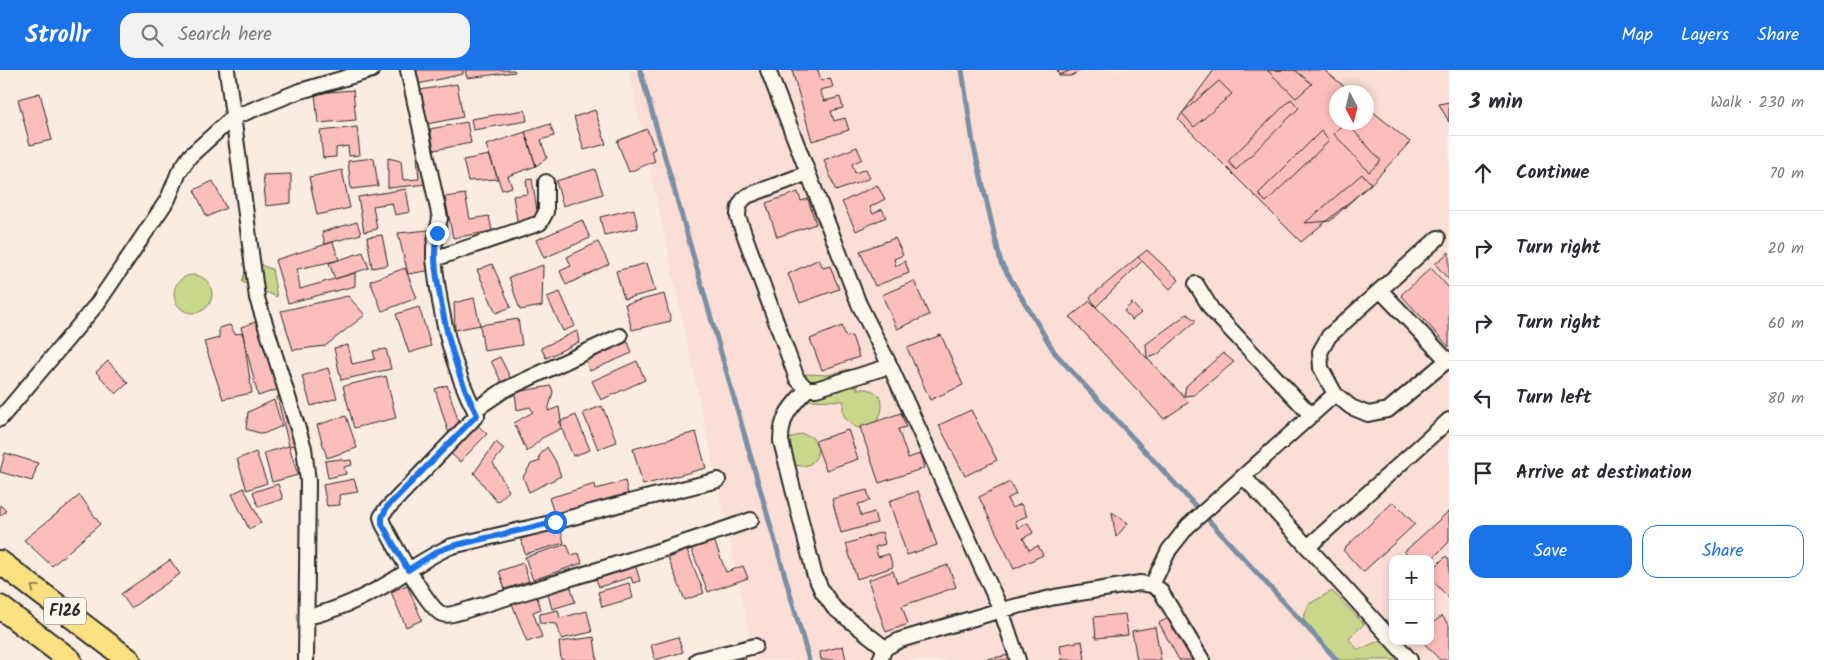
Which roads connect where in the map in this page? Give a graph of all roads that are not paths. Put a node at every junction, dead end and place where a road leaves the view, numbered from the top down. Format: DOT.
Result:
graph roads {
  1 [pos="227,70"];
  2 [pos="372,70"];
  3 [pos="408,70"];
  4 [pos="768,70"];
  5 [pos="232,118"];
  6 [pos="808,173"];
  7 [pos="546,182"];
  8 [pos="1438,238"];
  9 [pos="434,259"];
  10 [pos="1196,284"];
  11 [pos="1380,290"];
  12 [pos="620,336"];
  13 [pos="1448,360"];
  14 [pos="890,366"];
  15 [pos="807,389"];
  16 [pos="1334,394"];
  17 [pos="477,415"];
  18 [pos="1311,415"];
  19 [pos="0,419"];
  20 [pos="1449,420"];
  21 [pos="1244,477"];
  22 [pos="718,480"];
  23 [pos="751,520"];
  24 [pos="1308,547"];
  25 [pos="0,562"];
  26 [pos="408,570"];
  27 [pos="1152,584"];
  28 [pos="0,607"];
  29 [pos="1001,610"];
  30 [pos="307,617"];
  31 [pos="1389,637"];
  32 [pos="1397,645"];
  33 [pos="755,646"];
  34 [pos="882,654"];
  35 [pos="70,660"];
  36 [pos="129,660"];
  37 [pos="306,660"];
  38 [pos="697,660"];
  39 [pos="1018,660"];
  40 [pos="1202,660"];
  41 [pos="1410,660"];
  1 -- 5 [label="street"];
  2 -- 5 [label="street"];
  3 -- 9 [label="street"];
  4 -- 6 [label="street"];
  5 -- 19 [label="street"];
  5 -- 30 [label="street"];
  6 -- 14 [label="street"];
  6 -- 15 [label="street"];
  7 -- 9 [label="street"];
  8 -- 11 [label="street"];
  9 -- 17 [label="street"];
  10 -- 18 [label="street"];
  11 -- 13 [label="street"];
  11 -- 16 [label="street"];
  12 -- 17 [label="street"];
  13 -- 16 [label="street"];
  14 -- 15 [label="street"];
  14 -- 29 [label="street"];
  15 -- 34 [label="street"];
  16 -- 18 [label="street"];
  17 -- 26 [label="street"];
  18 -- 21 [label="street"];
  20 -- 24 [label="street"];
  21 -- 24 [label="street"];
  21 -- 27 [label="street"];
  22 -- 26 [label="street"];
  23 -- 26 [label="street"];
  24 -- 31 [label="street"];
  36 -- 25 [label="main road, F126, one-way"];
  26 -- 30 [label="street"];
  27 -- 29 [label="street"];
  27 -- 40 [label="street"];
  28 -- 35 [label="main road, F126"];
  29 -- 34 [label="street"];
  29 -- 39 [label="street"];
  30 -- 37 [label="street"];
  32 -- 41 [label="street"];
  33 -- 38 [label="street"];
}
